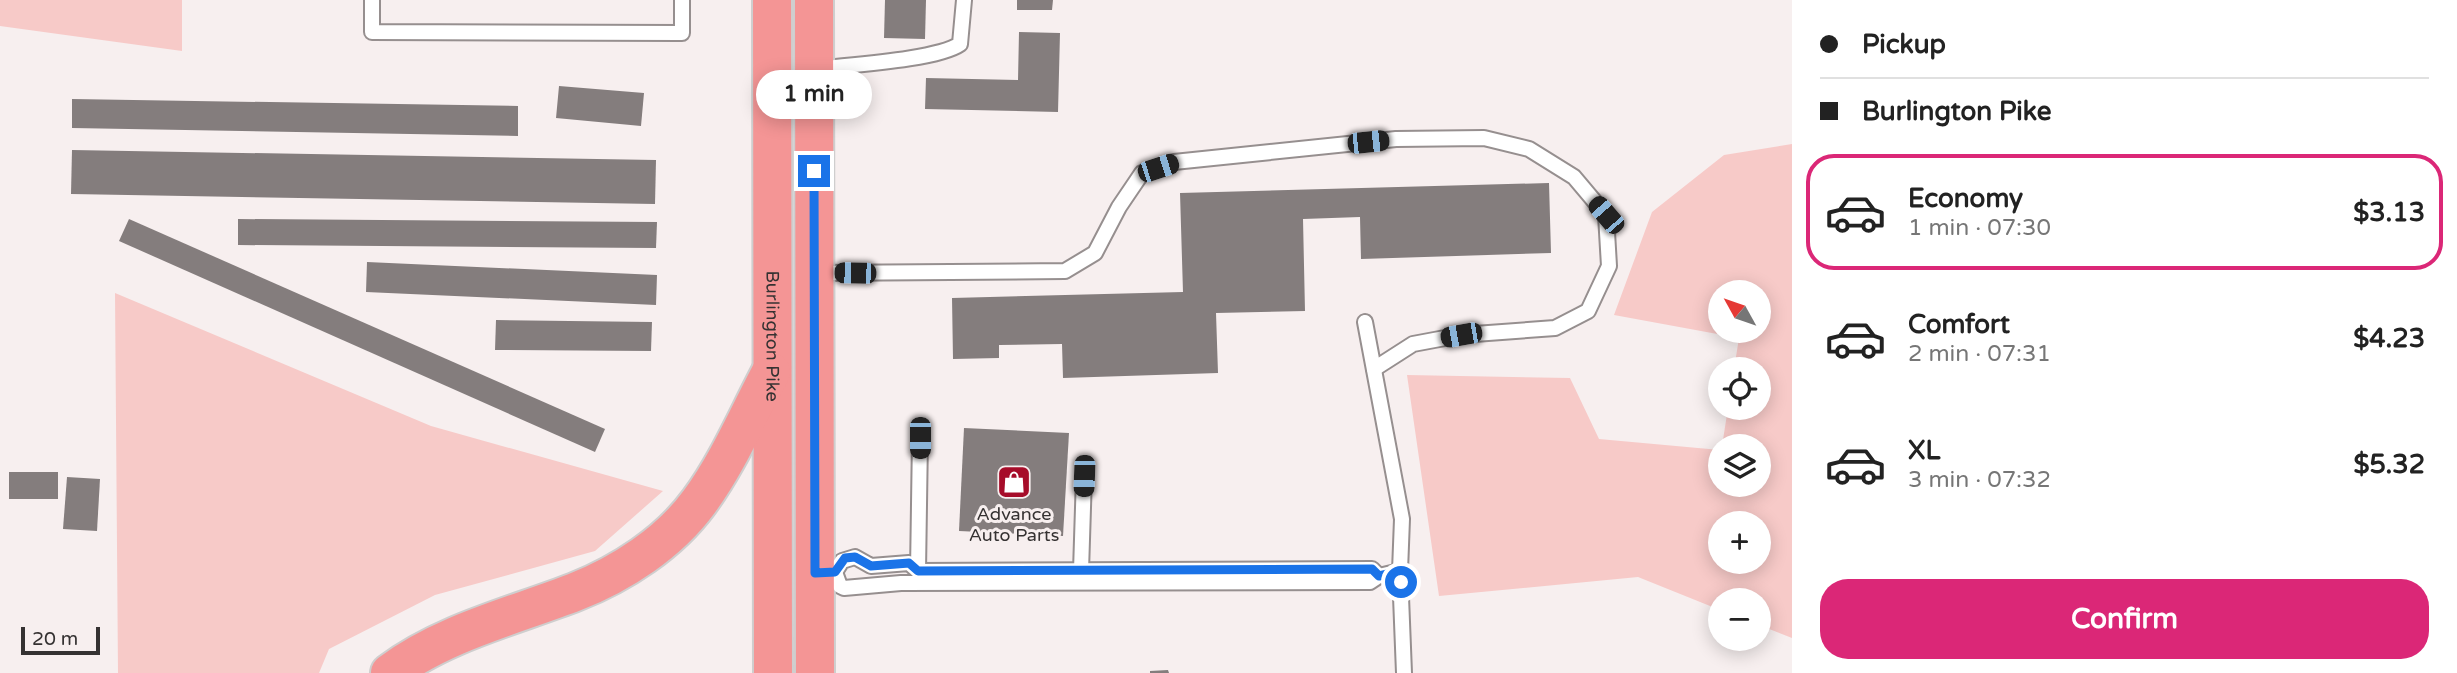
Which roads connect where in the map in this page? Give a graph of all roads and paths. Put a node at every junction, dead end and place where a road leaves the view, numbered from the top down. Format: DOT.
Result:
graph roads {
  1 [pos="372,0"];
  2 [pos="682,0"];
  3 [pos="772,0"];
  4 [pos="814,0"];
  5 [pos="964,0"];
  6 [pos="814,69"];
  7 [pos="814,272"];
  8 [pos="1365,322"];
  9 [pos="774,367"];
  10 [pos="1374,369"];
  11 [pos="920,438"];
  12 [pos="1084,476"];
  13 [pos="918,571"];
  14 [pos="1081,571"];
  15 [pos="1400,571"];
  16 [pos="825,573"];
  17 [pos="1379,576"];
  18 [pos="390,673"];
  19 [pos="773,673"];
  20 [pos="815,673"];
  21 [pos="1405,673"];
  1 -- 2 [label="lane"];
  3 -- 9 [label="highway, Burlington Pike"];
  4 -- 6 [label="highway"];
  5 -- 6 [label="lane"];
  6 -- 7 [label="highway"];
  7 -- 10 [label="lane"];
  7 -- 16 [label="highway"];
  8 -- 10 [label="lane"];
  9 -- 18 [label="highway"];
  9 -- 19 [label="highway, Burlington Pike"];
  10 -- 15 [label="lane"];
  11 -- 13 [label="lane"];
  12 -- 14 [label="lane"];
  13 -- 14 [label="lane"];
  13 -- 16 [label="lane"];
  14 -- 17 [label="lane"];
  15 -- 17 [label="lane"];
  15 -- 21 [label="lane"];
  16 -- 17 [label="lane"];
  16 -- 20 [label="highway"];
}
